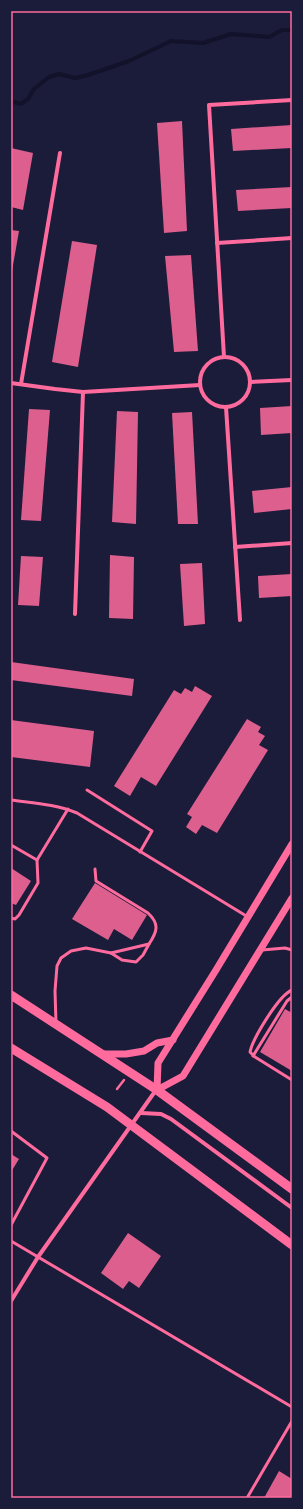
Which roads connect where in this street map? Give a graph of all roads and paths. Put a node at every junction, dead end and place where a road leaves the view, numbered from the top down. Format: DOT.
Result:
graph roads {
  1 [pos="292,100"];
  2 [pos="60,153"];
  3 [pos="292,238"];
  4 [pos="217,243"];
  5 [pos="224,357"];
  6 [pos="292,380"];
  7 [pos="11,382"];
  8 [pos="250,382"];
  9 [pos="21,384"];
  10 [pos="200,385"];
  11 [pos="83,392"];
  12 [pos="226,407"];
  13 [pos="292,543"];
  14 [pos="235,546"];
  15 [pos="75,614"];
  16 [pos="240,620"];
  17 [pos="88,790"];
  18 [pos="11,800"];
  19 [pos="68,809"];
  20 [pos="292,844"];
  21 [pos="11,845"];
  22 [pos="140,852"];
  23 [pos="37,860"];
  24 [pos="95,869"];
  25 [pos="292,898"];
  26 [pos="248,917"];
  27 [pos="11,918"];
  28 [pos="149,944"];
  29 [pos="260,950"];
  30 [pos="292,950"];
  31 [pos="111,953"];
  32 [pos="292,990"];
  33 [pos="11,995"];
  34 [pos="292,997"];
  35 [pos="56,1024"];
  36 [pos="173,1040"];
  37 [pos="11,1048"];
  38 [pos="102,1054"];
  39 [pos="253,1056"];
  40 [pos="124,1080"];
  41 [pos="292,1080"];
  42 [pos="117,1089"];
  43 [pos="157,1090"];
  44 [pos="141,1113"];
  45 [pos="132,1126"];
  46 [pos="11,1131"];
  47 [pos="292,1190"];
  48 [pos="292,1208"];
  49 [pos="11,1225"];
  50 [pos="11,1241"];
  51 [pos="292,1245"];
  52 [pos="38,1257"];
  53 [pos="11,1300"];
  54 [pos="292,1407"];
  55 [pos="292,1421"];
  56 [pos="247,1498"];
  1 -- 4 [label="street"];
  2 -- 9 [label="street"];
  3 -- 4 [label="street"];
  4 -- 5 [label="street"];
  5 -- 8 [label="street"];
  5 -- 10 [label="street"];
  6 -- 8 [label="street"];
  7 -- 9 [label="street"];
  8 -- 12 [label="street"];
  9 -- 11 [label="street"];
  10 -- 11 [label="street"];
  10 -- 12 [label="street"];
  11 -- 15 [label="street"];
  12 -- 14 [label="street"];
  13 -- 14 [label="street"];
  14 -- 16 [label="street"];
  17 -- 22 [label="lane"];
  18 -- 19 [label="lane"];
  19 -- 22 [label="lane"];
  19 -- 23 [label="lane"];
  20 -- 26 [label="street"];
  21 -- 23 [label="lane"];
  22 -- 26 [label="lane"];
  23 -- 27 [label="lane"];
  24 -- 28 [label="lane"];
  25 -- 29 [label="street"];
  26 -- 36 [label="street"];
  28 -- 31 [label="lane"];
  28 -- 31 [label="lane"];
  29 -- 30 [label="lane"];
  29 -- 43 [label="street"];
  31 -- 35 [label="lane"];
  32 -- 39 [label="lane"];
  33 -- 35 [label="main road"];
  34 -- 39 [label="lane"];
  35 -- 38 [label="main road"];
  36 -- 38 [label="street"];
  36 -- 43 [label="street"];
  37 -- 45 [label="main road"];
  38 -- 43 [label="main road"];
  39 -- 41 [label="lane"];
  40 -- 42 [label="path"];
  43 -- 44 [label="street"];
  43 -- 47 [label="main road"];
  44 -- 45 [label="street"];
  44 -- 48 [label="street"];
  45 -- 51 [label="main road"];
  45 -- 52 [label="street"];
  46 -- 49 [label="lane"];
  50 -- 52 [label="lane"];
  52 -- 53 [label="street"];
  52 -- 54 [label="lane"];
  55 -- 56 [label="lane"];
}
